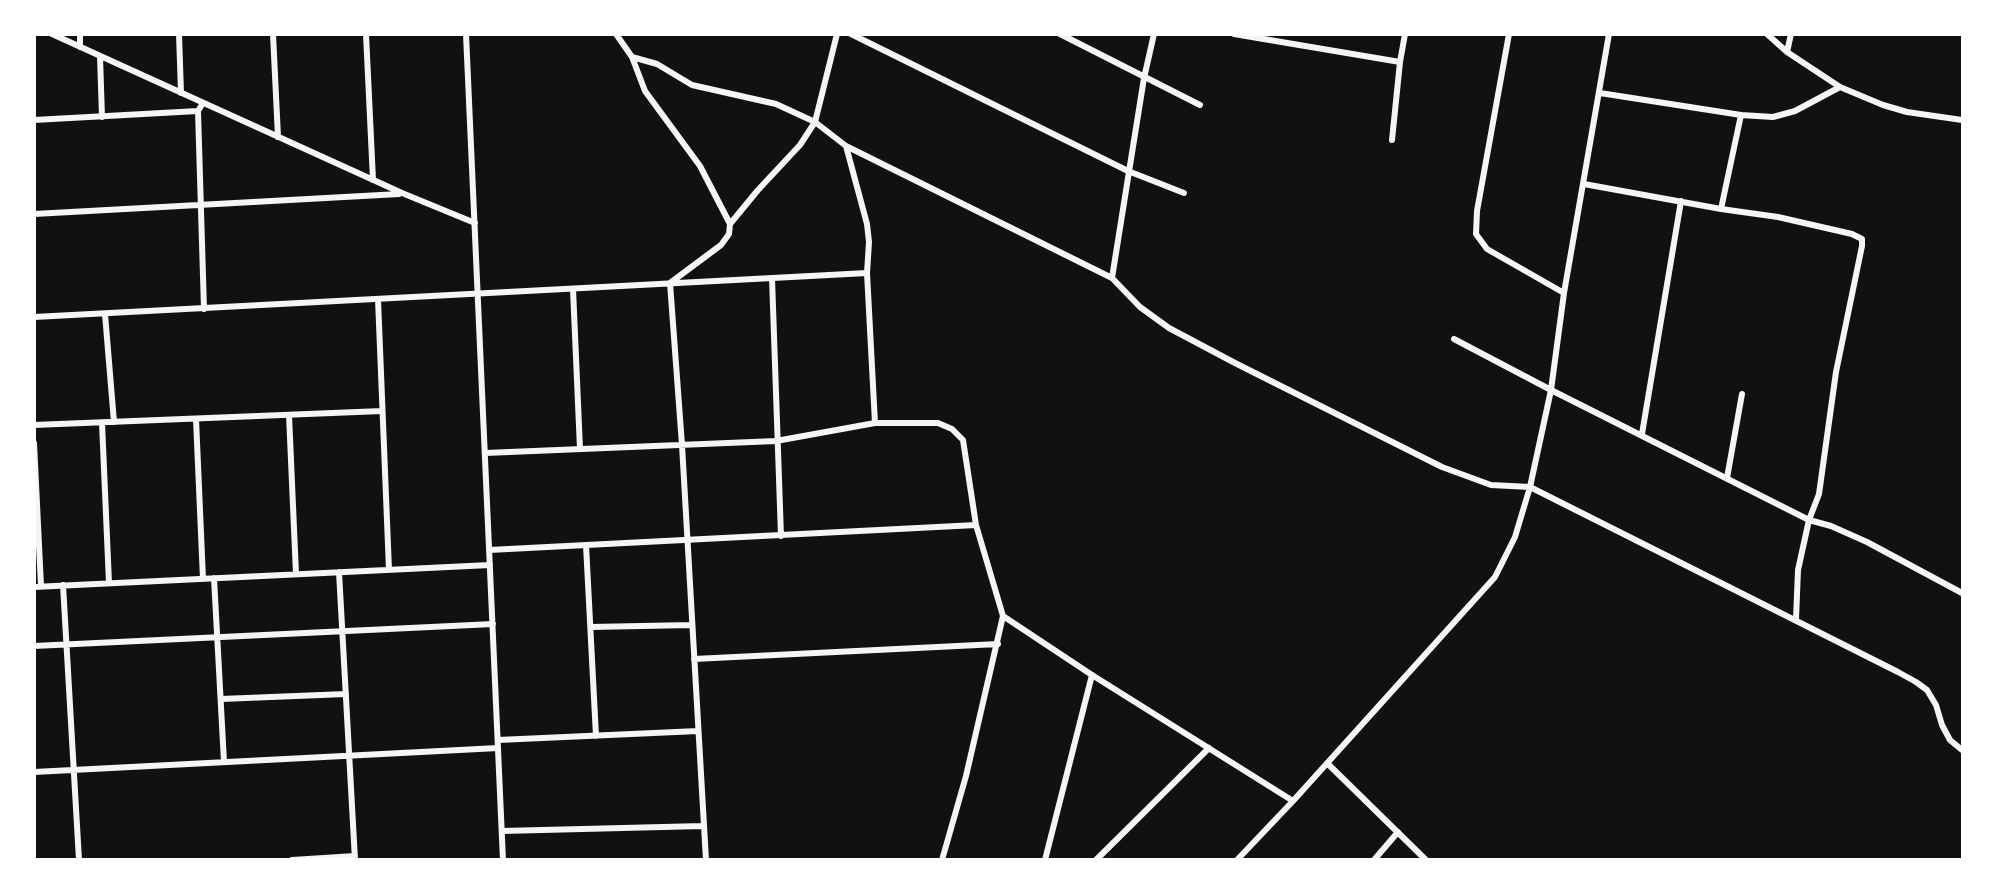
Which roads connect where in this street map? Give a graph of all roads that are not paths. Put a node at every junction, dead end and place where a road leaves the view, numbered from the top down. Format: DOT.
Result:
graph roads {
  1 [pos="52,34"];
  2 [pos="80,34"];
  3 [pos="179,34"];
  4 [pos="273,34"];
  5 [pos="366,34"];
  6 [pos="466,34"];
  7 [pos="616,34"];
  8 [pos="837,34"];
  9 [pos="851,34"];
  10 [pos="1060,34"];
  11 [pos="1154,34"];
  12 [pos="1234,34"];
  13 [pos="1405,34"];
  14 [pos="1509,34"];
  15 [pos="1609,34"];
  16 [pos="1767,34"];
  17 [pos="1791,34"];
  18 [pos="80,47"];
  19 [pos="1787,52"];
  20 [pos="100,56"];
  21 [pos="632,57"];
  22 [pos="1400,62"];
  23 [pos="1144,78"];
  24 [pos="1840,87"];
  25 [pos="181,93"];
  26 [pos="1600,93"];
  27 [pos="202,103"];
  28 [pos="1200,105"];
  29 [pos="198,111"];
  30 [pos="1741,115"];
  31 [pos="102,117"];
  32 [pos="34,120"];
  33 [pos="1962,120"];
  34 [pos="814,122"];
  35 [pos="278,137"];
  36 [pos="1392,140"];
  37 [pos="846,146"];
  38 [pos="1128,171"];
  39 [pos="373,180"];
  40 [pos="1584,184"];
  41 [pos="402,193"];
  42 [pos="1184,194"];
  43 [pos="1681,201"];
  44 [pos="201,204"];
  45 [pos="1721,209"];
  46 [pos="34,214"];
  47 [pos="475,223"];
  48 [pos="730,224"];
  49 [pos="867,273"];
  50 [pos="772,278"];
  51 [pos="1112,278"];
  52 [pos="670,283"];
  53 [pos="573,289"];
  54 [pos="1564,293"];
  55 [pos="478,294"];
  56 [pos="378,299"];
  57 [pos="204,309"];
  58 [pos="105,314"];
  59 [pos="34,317"];
  60 [pos="1454,339"];
  61 [pos="1551,390"];
  62 [pos="1742,394"];
  63 [pos="382,411"];
  64 [pos="289,415"];
  65 [pos="196,419"];
  66 [pos="114,422"];
  67 [pos="102,423"];
  68 [pos="875,423"];
  69 [pos="34,425"];
  70 [pos="1642,435"];
  71 [pos="776,441"];
  72 [pos="34,443"];
  73 [pos="682,445"];
  74 [pos="580,449"];
  75 [pos="485,453"];
  76 [pos="1727,478"];
  77 [pos="1530,487"];
  78 [pos="36,493"];
  79 [pos="1809,520"];
  80 [pos="976,525"];
  81 [pos="781,536"];
  82 [pos="687,540"];
  83 [pos="586,545"];
  84 [pos="489,550"];
  85 [pos="490,565"];
  86 [pos="389,570"];
  87 [pos="339,573"];
  88 [pos="296,574"];
  89 [pos="214,578"];
  90 [pos="203,579"];
  91 [pos="109,583"];
  92 [pos="63,585"];
  93 [pos="38,586"];
  94 [pos="1962,593"];
  95 [pos="1003,616"];
  96 [pos="1796,619"];
  97 [pos="493,624"];
  98 [pos="692,625"];
  99 [pos="591,627"];
  100 [pos="342,631"];
  101 [pos="217,637"];
  102 [pos="68,644"];
  103 [pos="998,644"];
  104 [pos="34,646"];
  105 [pos="694,659"];
  106 [pos="1092,675"];
  107 [pos="346,694"];
  108 [pos="220,699"];
  109 [pos="698,731"];
  110 [pos="596,736"];
  111 [pos="498,744"];
  112 [pos="1209,748"];
  113 [pos="1962,750"];
  114 [pos="349,755"];
  115 [pos="224,762"];
  116 [pos="1327,763"];
  117 [pos="75,770"];
  118 [pos="34,772"];
  119 [pos="1293,801"];
  120 [pos="704,826"];
  121 [pos="502,831"];
  122 [pos="1398,832"];
  123 [pos="355,858"];
  124 [pos="79,860"];
  125 [pos="292,860"];
  126 [pos="503,860"];
  127 [pos="706,860"];
  128 [pos="942,860"];
  129 [pos="1045,860"];
  130 [pos="1096,860"];
  131 [pos="1237,860"];
  132 [pos="1374,860"];
  133 [pos="1426,860"];
  1 -- 18 [label="street"];
  2 -- 18 [label="street"];
  3 -- 25 [label="street"];
  4 -- 35 [label="street"];
  5 -- 39 [label="street"];
  6 -- 47 [label="street"];
  7 -- 21 [label="street"];
  8 -- 34 [label="street"];
  9 -- 38 [label="street"];
  10 -- 23 [label="street"];
  11 -- 23 [label="street"];
  12 -- 22 [label="street"];
  13 -- 22 [label="street"];
  14 -- 54 [label="street"];
  15 -- 26 [label="street"];
  16 -- 19 [label="street"];
  17 -- 19 [label="street"];
  18 -- 20 [label="street"];
  19 -- 24 [label="street"];
  20 -- 25 [label="street"];
  20 -- 31 [label="street"];
  21 -- 34 [label="street"];
  21 -- 48 [label="street"];
  22 -- 36 [label="street"];
  23 -- 28 [label="street"];
  23 -- 38 [label="street"];
  24 -- 30 [label="street"];
  24 -- 33 [label="street"];
  25 -- 27 [label="street"];
  26 -- 30 [label="street"];
  26 -- 40 [label="street"];
  27 -- 29 [label="street"];
  27 -- 35 [label="street"];
  29 -- 31 [label="street"];
  29 -- 44 [label="street"];
  30 -- 45 [label="street"];
  31 -- 32 [label="street"];
  34 -- 37 [label="street"];
  34 -- 48 [label="street"];
  35 -- 39 [label="street"];
  37 -- 49 [label="street"];
  37 -- 51 [label="street"];
  38 -- 42 [label="street"];
  38 -- 51 [label="street"];
  39 -- 41 [label="street"];
  40 -- 43 [label="street"];
  40 -- 54 [label="street"];
  41 -- 44 [label="street"];
  41 -- 47 [label="street"];
  43 -- 45 [label="street"];
  43 -- 70 [label="street"];
  44 -- 46 [label="street"];
  44 -- 57 [label="street"];
  45 -- 79 [label="street"];
  47 -- 55 [label="street"];
  48 -- 52 [label="street"];
  49 -- 50 [label="street"];
  49 -- 68 [label="street"];
  50 -- 52 [label="street"];
  50 -- 71 [label="street"];
  51 -- 77 [label="street"];
  52 -- 53 [label="street"];
  52 -- 73 [label="street"];
  53 -- 55 [label="street"];
  53 -- 74 [label="street"];
  54 -- 61 [label="street"];
  55 -- 56 [label="street"];
  55 -- 75 [label="street"];
  56 -- 57 [label="street"];
  56 -- 63 [label="street"];
  57 -- 58 [label="street"];
  58 -- 59 [label="street"];
  58 -- 66 [label="street"];
  60 -- 61 [label="street"];
  61 -- 70 [label="street"];
  61 -- 77 [label="street"];
  62 -- 76 [label="street"];
  63 -- 64 [label="street"];
  63 -- 86 [label="street"];
  64 -- 65 [label="street"];
  64 -- 88 [label="street"];
  65 -- 66 [label="street"];
  65 -- 90 [label="street"];
  66 -- 67 [label="street"];
  67 -- 69 [label="street"];
  67 -- 91 [label="street"];
  68 -- 71 [label="street"];
  68 -- 80 [label="street"];
  70 -- 76 [label="street"];
  71 -- 73 [label="street"];
  71 -- 81 [label="street"];
  72 -- 78 [label="street"];
  73 -- 74 [label="street"];
  73 -- 82 [label="street"];
  74 -- 75 [label="street"];
  75 -- 84 [label="street"];
  76 -- 79 [label="street"];
  77 -- 96 [label="street"];
  77 -- 116 [label="street"];
  78 -- 93 [label="street"];
  79 -- 94 [label="street"];
  79 -- 96 [label="street"];
  80 -- 81 [label="street"];
  80 -- 95 [label="street"];
  81 -- 82 [label="street"];
  82 -- 83 [label="street"];
  82 -- 98 [label="street"];
  83 -- 84 [label="street"];
  83 -- 99 [label="street"];
  84 -- 85 [label="street"];
  85 -- 86 [label="street"];
  85 -- 97 [label="street"];
  86 -- 87 [label="street"];
  87 -- 88 [label="street"];
  87 -- 100 [label="street"];
  88 -- 89 [label="street"];
  89 -- 90 [label="street"];
  89 -- 101 [label="street"];
  90 -- 91 [label="street"];
  91 -- 92 [label="street"];
  92 -- 93 [label="street"];
  92 -- 102 [label="street"];
  95 -- 103 [label="street"];
  95 -- 106 [label="street"];
  96 -- 113 [label="street"];
  97 -- 100 [label="street"];
  97 -- 111 [label="street"];
  98 -- 99 [label="street"];
  98 -- 105 [label="street"];
  99 -- 110 [label="street"];
  100 -- 101 [label="street"];
  100 -- 107 [label="street"];
  101 -- 102 [label="street"];
  101 -- 108 [label="street"];
  102 -- 104 [label="street"];
  102 -- 117 [label="street"];
  103 -- 105 [label="street"];
  103 -- 128 [label="street"];
  105 -- 109 [label="street"];
  106 -- 112 [label="street"];
  106 -- 129 [label="street"];
  107 -- 108 [label="street"];
  107 -- 114 [label="street"];
  108 -- 115 [label="street"];
  109 -- 110 [label="street"];
  109 -- 120 [label="street"];
  110 -- 111 [label="street"];
  111 -- 114 [label="street"];
  111 -- 121 [label="street"];
  112 -- 119 [label="street"];
  112 -- 130 [label="street"];
  114 -- 115 [label="street"];
  114 -- 123 [label="street"];
  115 -- 117 [label="street"];
  116 -- 119 [label="street"];
  116 -- 122 [label="street"];
  117 -- 118 [label="street"];
  117 -- 124 [label="street"];
  119 -- 131 [label="street"];
  120 -- 121 [label="street"];
  120 -- 127 [label="street"];
  121 -- 126 [label="street"];
  122 -- 132 [label="street"];
  122 -- 133 [label="street"];
  123 -- 125 [label="street"];
}
